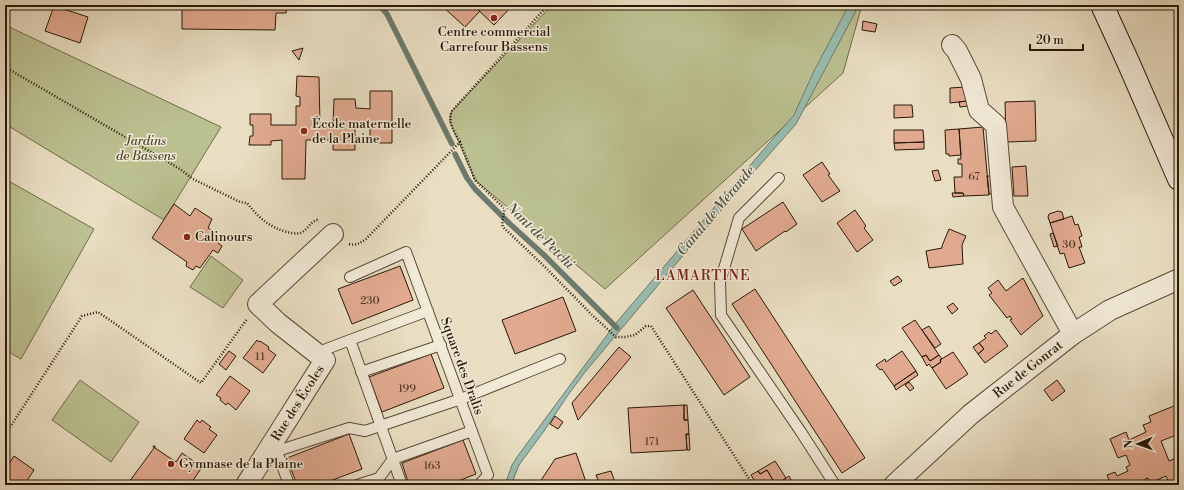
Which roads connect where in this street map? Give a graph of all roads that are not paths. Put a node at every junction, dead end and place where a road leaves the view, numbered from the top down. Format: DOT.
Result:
graph roads {
  1 [pos="1102,5"];
  2 [pos="952,45"];
  3 [pos="779,178"];
  4 [pos="1179,179"];
  5 [pos="332,234"];
  6 [pos="350,277"];
  7 [pos="1179,279"];
  8 [pos="428,311"];
  9 [pos="1073,334"];
  10 [pos="350,340"];
  11 [pos="440,345"];
  12 [pos="316,353"];
  13 [pos="560,359"];
  14 [pos="361,372"];
  15 [pos="461,399"];
  16 [pos="381,426"];
  17 [pos="472,431"];
  18 [pos="271,453"];
  19 [pos="393,459"];
  20 [pos="246,485"];
  21 [pos="289,485"];
  22 [pos="357,485"];
  23 [pos="402,485"];
  24 [pos="479,485"];
  25 [pos="835,485"];
  26 [pos="894,485"];
  1 -- 4 [label="main road"];
  2 -- 9 [label="street"];
  3 -- 25 [label="lane"];
  5 -- 12 [label="street, Rue des Écoles"];
  6 -- 8 [label="lane, Square des Dralis"];
  7 -- 9 [label="street, Rue de Gonrat"];
  8 -- 10 [label="lane"];
  8 -- 11 [label="lane, Square des Dralis"];
  9 -- 26 [label="street, Rue de Gonrat"];
  10 -- 12 [label="lane"];
  10 -- 14 [label="lane"];
  11 -- 14 [label="lane"];
  11 -- 15 [label="lane, Square des Dralis"];
  12 -- 18 [label="street, Rue des Écoles"];
  13 -- 15 [label="lane"];
  14 -- 16 [label="lane"];
  15 -- 16 [label="lane"];
  15 -- 17 [label="lane, Square des Dralis"];
  16 -- 18 [label="lane"];
  16 -- 19 [label="lane"];
  17 -- 19 [label="lane"];
  17 -- 24 [label="lane, Square des Dralis"];
  18 -- 20 [label="street, Rue des Écoles"];
  18 -- 21 [label="lane"];
  19 -- 22 [label="lane"];
  19 -- 23 [label="lane"];
}
